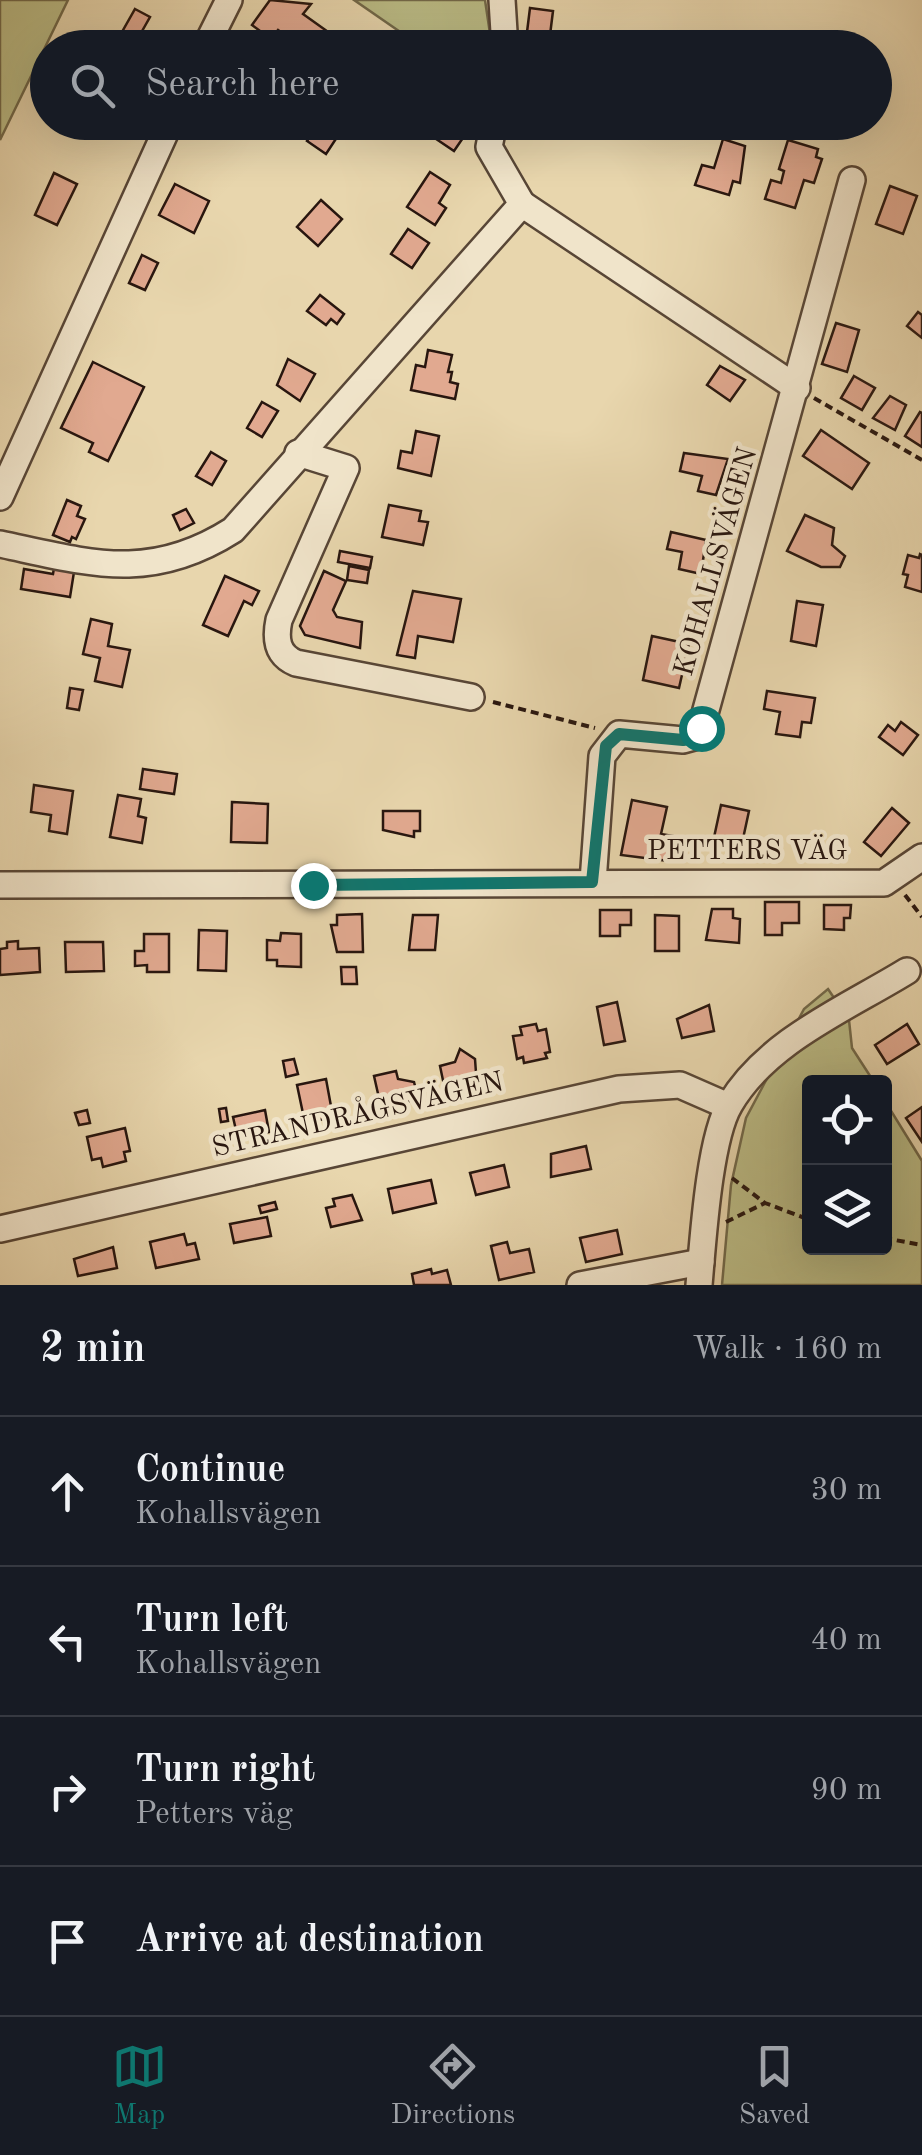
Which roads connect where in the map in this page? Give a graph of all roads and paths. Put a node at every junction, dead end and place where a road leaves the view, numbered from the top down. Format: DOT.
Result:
graph roads {
  1 [pos="228,0"];
  2 [pos="502,0"];
  3 [pos="214,30"];
  4 [pos="504,30"];
  5 [pos="162,140"];
  6 [pos="490,140"];
  7 [pos="852,180"];
  8 [pos="522,204"];
  9 [pos="797,388"];
  10 [pos="298,454"];
  11 [pos="922,460"];
  12 [pos="0,497"];
  13 [pos="0,544"];
  14 [pos="471,697"];
  15 [pos="619,734"];
  16 [pos="922,858"];
  17 [pos="894,880"];
  18 [pos="592,882"];
  19 [pos="0,885"];
  20 [pos="922,917"];
  21 [pos="907,972"];
  22 [pos="728,1106"];
  23 [pos="714,1170"];
  24 [pos="765,1202"];
  25 [pos="802,1217"];
  26 [pos="0,1229"];
  27 [pos="705,1235"];
  28 [pos="892,1240"];
  29 [pos="922,1246"];
  30 [pos="700,1273"];
  31 [pos="580,1285"];
  1 -- 3 [label="street"];
  2 -- 4 [label="street"];
  5 -- 12 [label="street"];
  6 -- 8 [label="street"];
  7 -- 9 [label="street, KOHALLSVÄGEN"];
  8 -- 9 [label="street"];
  8 -- 10 [label="street"];
  9 -- 11 [label="path"];
  9 -- 15 [label="street, KOHALLSVÄGEN"];
  10 -- 13 [label="street"];
  10 -- 14 [label="street"];
  14 -- 15 [label="path"];
  15 -- 18 [label="street"];
  16 -- 17 [label="street"];
  17 -- 18 [label="street, PETTERS VÄG"];
  17 -- 20 [label="path"];
  18 -- 19 [label="street, PETTERS VÄG"];
  21 -- 22 [label="street"];
  22 -- 23 [label="street"];
  22 -- 26 [label="street, STRANDRÅGSVÄGEN"];
  23 -- 24 [label="path"];
  23 -- 27 [label="street"];
  24 -- 25 [label="path"];
  24 -- 27 [label="path"];
  27 -- 30 [label="street"];
  28 -- 29 [label="path"];
  30 -- 31 [label="street"];
}
